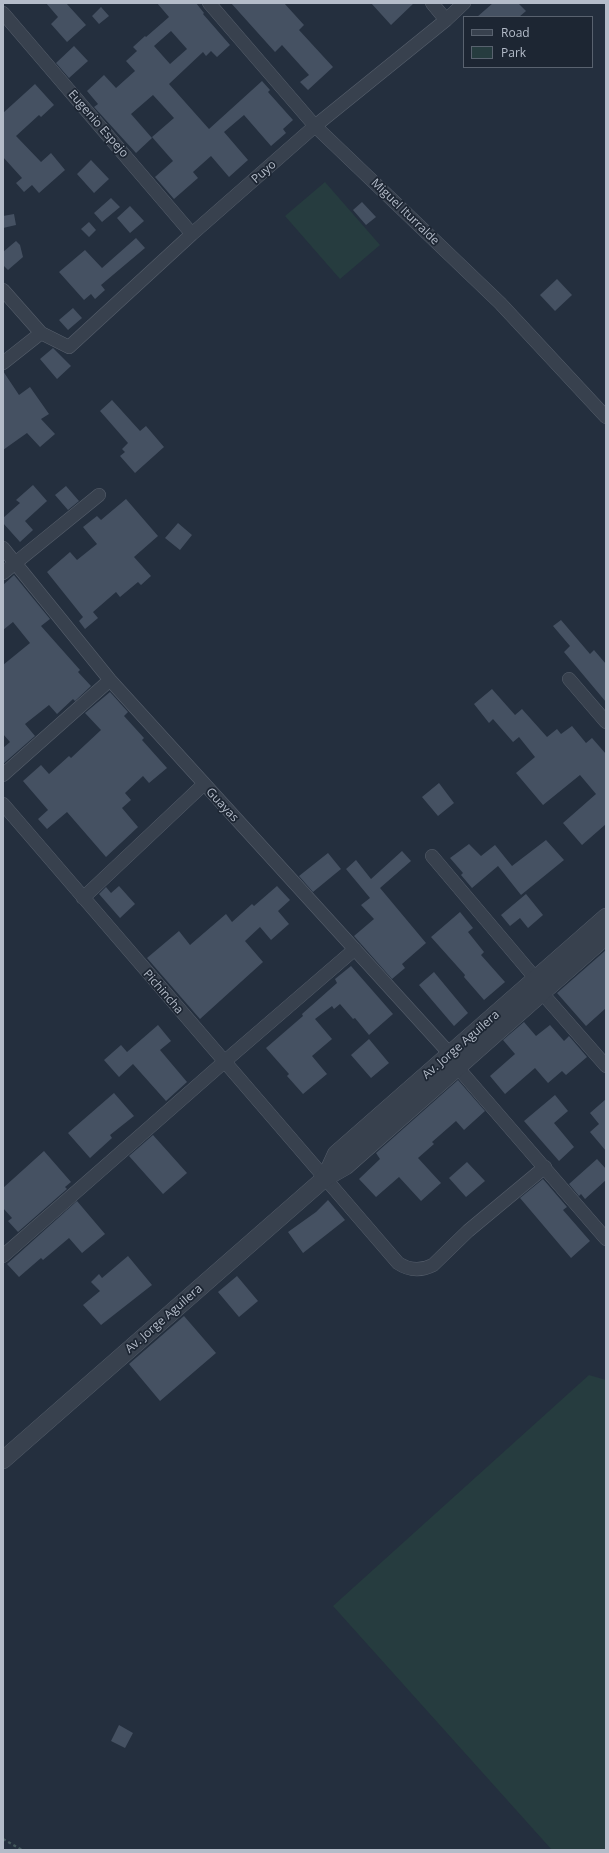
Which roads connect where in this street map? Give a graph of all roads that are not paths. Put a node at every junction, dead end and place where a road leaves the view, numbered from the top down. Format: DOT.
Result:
graph roads {
  1 [pos="209,3"];
  2 [pos="432,3"];
  3 [pos="464,3"];
  4 [pos="3,13"];
  5 [pos="446,20"];
  6 [pos="316,126"];
  7 [pos="192,234"];
  8 [pos="3,290"];
  9 [pos="41,333"];
  10 [pos="3,363"];
  11 [pos="606,417"];
  12 [pos="99,495"];
  13 [pos="3,548"];
  14 [pos="16,563"];
  15 [pos="3,574"];
  16 [pos="569,679"];
  17 [pos="110,680"];
  18 [pos="606,722"];
  19 [pos="3,775"];
  20 [pos="204,784"];
  21 [pos="3,804"];
  22 [pos="432,856"];
  23 [pos="83,898"];
  24 [pos="606,917"];
  25 [pos="606,936"];
  26 [pos="355,949"];
  27 [pos="539,986"];
  28 [pos="454,1061"];
  29 [pos="224,1062"];
  30 [pos="606,1066"];
  31 [pos="545,1167"];
  32 [pos="325,1178"];
  33 [pos="606,1239"];
  34 [pos="3,1256"];
  35 [pos="3,1460"];
  1 -- 6 [label="street, Miguel Iturralde"];
  2 -- 5 [label="street"];
  3 -- 5 [label="street, Puyo"];
  4 -- 7 [label="street, Eugenio Espejo"];
  5 -- 6 [label="street, Puyo"];
  6 -- 7 [label="street, Puyo"];
  6 -- 11 [label="street, Miguel Iturralde"];
  7 -- 9 [label="street, Puyo"];
  8 -- 9 [label="street"];
  9 -- 10 [label="street"];
  12 -- 14 [label="street"];
  13 -- 14 [label="street, Guayas"];
  14 -- 15 [label="street"];
  14 -- 17 [label="street, Guayas"];
  16 -- 18 [label="street"];
  17 -- 19 [label="street"];
  17 -- 20 [label="street, Guayas"];
  20 -- 23 [label="street"];
  20 -- 26 [label="street, Guayas"];
  21 -- 23 [label="street, Pichincha"];
  22 -- 27 [label="street"];
  23 -- 29 [label="street, Pichincha"];
  24 -- 27 [label="street, Av. Jorge Aguilera"];
  25 -- 27 [label="street, Av. Jorge Aguilera"];
  26 -- 28 [label="street, Guayas"];
  26 -- 29 [label="street"];
  27 -- 28 [label="street, Av. Jorge Aguilera"];
  27 -- 30 [label="street"];
  28 -- 31 [label="street, Guayas"];
  28 -- 32 [label="street, Av. Jorge Aguilera"];
  29 -- 32 [label="street, Pichincha"];
  29 -- 34 [label="street"];
  31 -- 32 [label="street, Pichincha"];
  31 -- 33 [label="street, Guayas"];
  32 -- 35 [label="street, Av. Jorge Aguilera"];
}
